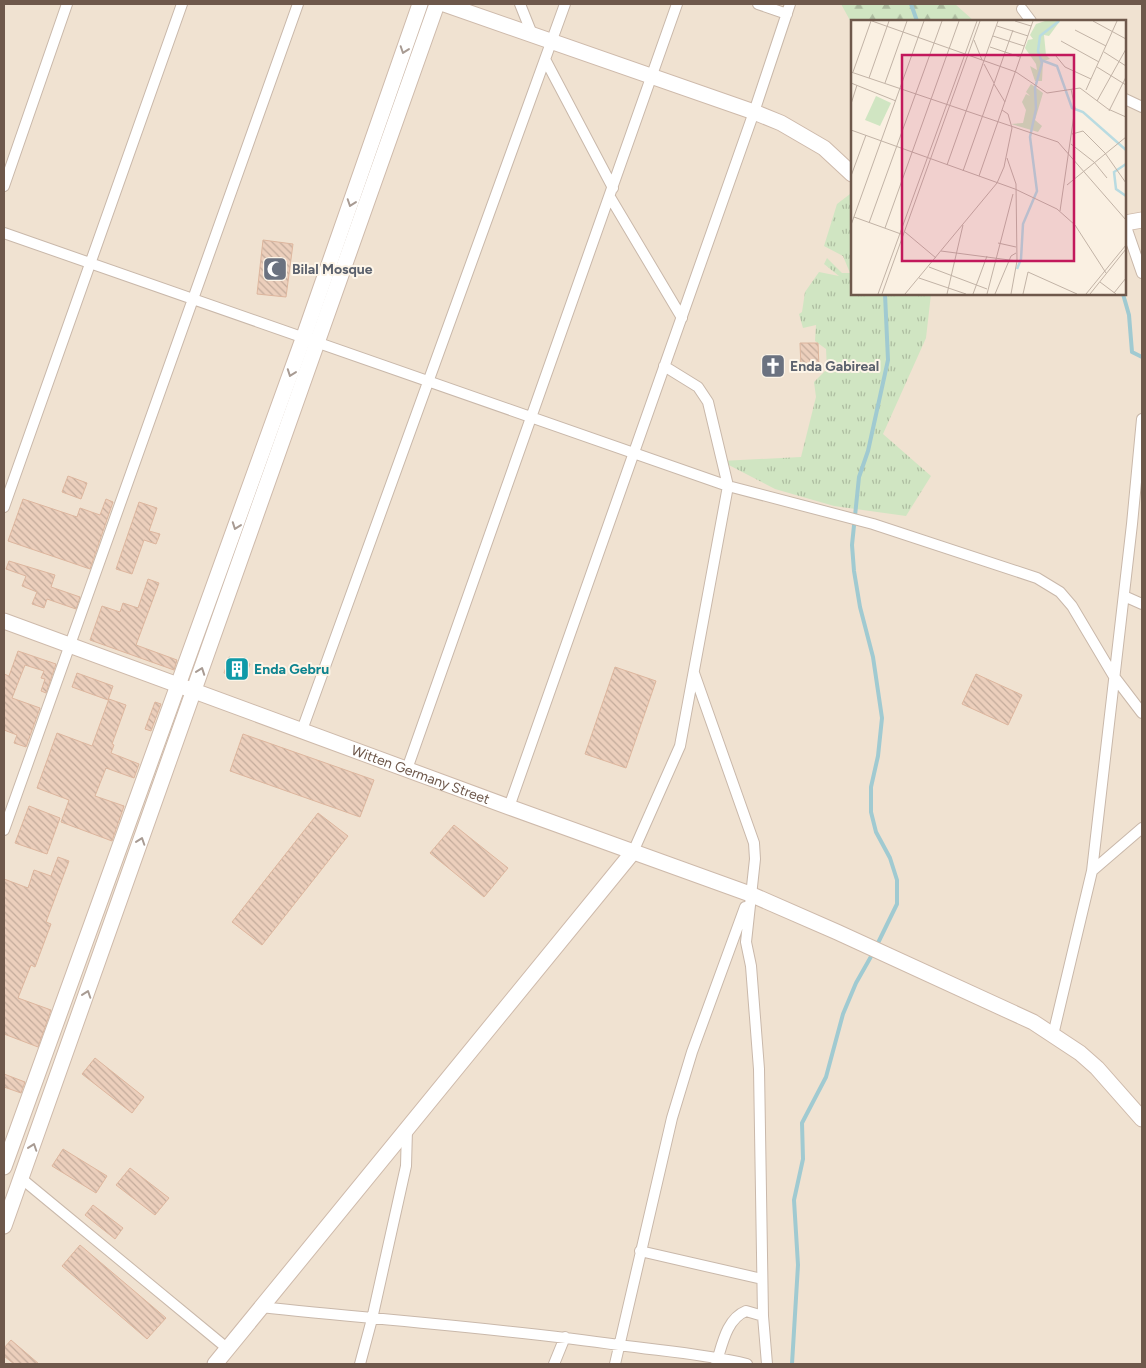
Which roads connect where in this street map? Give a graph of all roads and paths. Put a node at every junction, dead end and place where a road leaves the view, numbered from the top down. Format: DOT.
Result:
graph roads {
  1 [pos="68,4"];
  2 [pos="182,4"];
  3 [pos="298,4"];
  4 [pos="420,4"];
  5 [pos="437,4"];
  6 [pos="444,4"];
  7 [pos="520,4"];
  8 [pos="565,4"];
  9 [pos="677,4"];
  10 [pos="758,4"];
  11 [pos="789,9"];
  12 [pos="1022,9"];
  13 [pos="1030,20"];
  14 [pos="532,34"];
  15 [pos="553,42"];
  16 [pos="546,61"];
  17 [pos="652,75"];
  18 [pos="1126,99"];
  19 [pos="1142,107"];
  20 [pos="754,112"];
  21 [pos="362,171"];
  22 [pos="851,173"];
  23 [pos="377,176"];
  24 [pos="4,186"];
  25 [pos="611,192"];
  26 [pos="1142,220"];
  27 [pos="1126,223"];
  28 [pos="1126,226"];
  29 [pos="4,233"];
  30 [pos="91,264"];
  31 [pos="1142,272"];
  32 [pos="192,299"];
  33 [pos="682,318"];
  34 [pos="310,341"];
  35 [pos="664,366"];
  36 [pos="428,382"];
  37 [pos="530,418"];
  38 [pos="1142,419"];
  39 [pos="633,454"];
  40 [pos="728,486"];
  41 [pos="4,507"];
  42 [pos="1142,518"];
  43 [pos="1132,524"];
  44 [pos="1124,596"];
  45 [pos="1142,604"];
  46 [pos="4,620"];
  47 [pos="70,646"];
  48 [pos="694,673"];
  49 [pos="1113,675"];
  50 [pos="178,684"];
  51 [pos="194,692"];
  52 [pos="1142,713"];
  53 [pos="302,730"];
  54 [pos="407,769"];
  55 [pos="508,807"];
  56 [pos="1142,828"];
  57 [pos="4,830"];
  58 [pos="633,852"];
  59 [pos="1092,871"];
  60 [pos="750,894"];
  61 [pos="83,947"];
  62 [pos="101,954"];
  63 [pos="1053,1035"];
  64 [pos="1142,1119"];
  65 [pos="407,1129"];
  66 [pos="4,1167"];
  67 [pos="22,1178"];
  68 [pos="4,1226"];
  69 [pos="640,1251"];
  70 [pos="762,1279"];
  71 [pos="261,1307"];
  72 [pos="763,1316"];
  73 [pos="372,1319"];
  74 [pos="565,1336"];
  75 [pos="620,1346"];
  76 [pos="228,1349"];
  77 [pos="717,1361"];
  78 [pos="215,1364"];
  79 [pos="360,1364"];
  80 [pos="554,1364"];
  81 [pos="615,1364"];
  82 [pos="747,1364"];
  83 [pos="767,1364"];
  1 -- 24 [label="street"];
  2 -- 30 [label="street"];
  3 -- 32 [label="street"];
  4 -- 21 [label="street, one-way"];
  5 -- 23 [label="street"];
  6 -- 14 [label="street"];
  7 -- 14 [label="street"];
  8 -- 15 [label="street"];
  9 -- 17 [label="street"];
  10 -- 11 [label="street"];
  11 -- 20 [label="street"];
  12 -- 13 [label="street"];
  14 -- 15 [label="street"];
  15 -- 16 [label="street"];
  15 -- 17 [label="street"];
  16 -- 25 [label="street"];
  16 -- 36 [label="street"];
  17 -- 20 [label="street"];
  17 -- 25 [label="street"];
  18 -- 19 [label="street"];
  20 -- 22 [label="street"];
  20 -- 33 [label="street"];
  21 -- 23 [label="street"];
  21 -- 34 [label="street, one-way"];
  23 -- 34 [label="street"];
  25 -- 33 [label="street"];
  25 -- 37 [label="street"];
  26 -- 27 [label="street"];
  28 -- 31 [label="street"];
  29 -- 30 [label="street"];
  30 -- 32 [label="street"];
  30 -- 41 [label="street"];
  32 -- 34 [label="street"];
  32 -- 47 [label="street"];
  33 -- 35 [label="street"];
  34 -- 36 [label="street"];
  34 -- 50 [label="street, one-way"];
  51 -- 34 [label="street, one-way"];
  35 -- 39 [label="street"];
  35 -- 40 [label="street"];
  36 -- 37 [label="street"];
  36 -- 53 [label="street"];
  37 -- 39 [label="street"];
  37 -- 54 [label="street"];
  38 -- 43 [label="street"];
  39 -- 40 [label="street"];
  39 -- 55 [label="street"];
  40 -- 48 [label="street"];
  40 -- 49 [label="street"];
  42 -- 43 [label="street"];
  43 -- 44 [label="street"];
  44 -- 45 [label="street"];
  44 -- 49 [label="street"];
  46 -- 47 [label="street, Witten Germany Street"];
  47 -- 50 [label="street, Witten Germany Street"];
  47 -- 57 [label="street"];
  48 -- 58 [label="street"];
  48 -- 60 [label="street"];
  49 -- 52 [label="street"];
  49 -- 59 [label="street"];
  50 -- 51 [label="street, Witten Germany Street"];
  50 -- 61 [label="street"];
  51 -- 53 [label="street, Witten Germany Street"];
  62 -- 51 [label="street, one-way"];
  53 -- 54 [label="street, Witten Germany Street"];
  54 -- 55 [label="street, Witten Germany Street"];
  55 -- 58 [label="street, Witten Germany Street"];
  56 -- 59 [label="street"];
  58 -- 60 [label="street, Witten Germany Street"];
  58 -- 65 [label="street"];
  59 -- 63 [label="street"];
  60 -- 63 [label="street, Witten Germany Street"];
  60 -- 69 [label="street"];
  60 -- 70 [label="street"];
  61 -- 62 [label="street"];
  61 -- 66 [label="street"];
  67 -- 62 [label="street, one-way"];
  63 -- 64 [label="street, Witten Germany Street"];
  65 -- 71 [label="street"];
  65 -- 73 [label="street"];
  67 -- 68 [label="street"];
  67 -- 76 [label="street"];
  69 -- 70 [label="street"];
  69 -- 75 [label="street"];
  70 -- 72 [label="street"];
  71 -- 73 [label="street"];
  71 -- 76 [label="street"];
  72 -- 77 [label="street"];
  72 -- 83 [label="street"];
  73 -- 74 [label="street"];
  73 -- 79 [label="street"];
  74 -- 75 [label="street"];
  74 -- 80 [label="street"];
  75 -- 77 [label="street"];
  75 -- 81 [label="street"];
  76 -- 78 [label="street"];
  77 -- 82 [label="street"];
}
